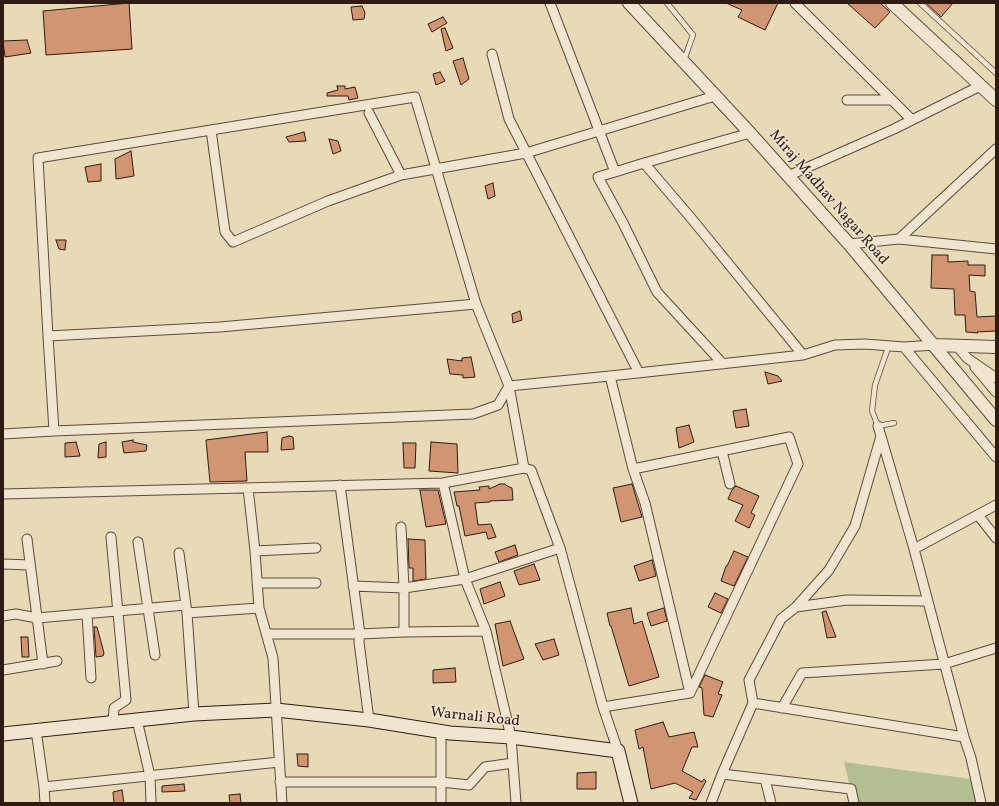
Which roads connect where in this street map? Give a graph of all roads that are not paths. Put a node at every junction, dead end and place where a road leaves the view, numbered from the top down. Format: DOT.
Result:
graph roads {
  1 [pos="550,3"];
  2 [pos="629,3"];
  3 [pos="668,3"];
  4 [pos="795,3"];
  5 [pos="892,3"];
  6 [pos="920,3"];
  7 [pos="492,54"];
  8 [pos="683,62"];
  9 [pos="996,73"];
  10 [pos="980,86"];
  11 [pos="715,96"];
  12 [pos="847,100"];
  13 [pos="892,100"];
  14 [pos="996,100"];
  15 [pos="369,113"];
  16 [pos="912,120"];
  17 [pos="211,130"];
  18 [pos="598,131"];
  19 [pos="750,133"];
  20 [pos="996,149"];
  21 [pos="526,153"];
  22 [pos="644,163"];
  23 [pos="436,169"];
  24 [pos="615,172"];
  25 [pos="401,175"];
  26 [pos="788,176"];
  27 [pos="899,239"];
  28 [pos="849,244"];
  29 [pos="996,250"];
  30 [pos="476,304"];
  31 [pos="48,336"];
  32 [pos="889,345"];
  33 [pos="935,345"];
  34 [pos="957,346"];
  35 [pos="904,347"];
  36 [pos="996,347"];
  37 [pos="804,354"];
  38 [pos="967,358"];
  39 [pos="723,364"];
  40 [pos="639,373"];
  41 [pos="610,376"];
  42 [pos="996,378"];
  43 [pos="509,386"];
  44 [pos="996,392"];
  45 [pos="996,420"];
  46 [pos="894,423"];
  47 [pos="878,426"];
  48 [pos="54,430"];
  49 [pos="3,434"];
  50 [pos="881,436"];
  51 [pos="722,451"];
  52 [pos="996,457"];
  53 [pos="524,468"];
  54 [pos="633,469"];
  55 [pos="443,483"];
  56 [pos="730,484"];
  57 [pos="340,485"];
  58 [pos="248,488"];
  59 [pos="3,494"];
  60 [pos="996,505"];
  61 [pos="978,515"];
  62 [pos="401,527"];
  63 [pos="111,537"];
  64 [pos="996,538"];
  65 [pos="27,539"];
  66 [pos="138,542"];
  67 [pos="316,548"];
  68 [pos="560,548"];
  69 [pos="914,549"];
  70 [pos="255,551"];
  71 [pos="179,552"];
  72 [pos="3,564"];
  73 [pos="30,565"];
  74 [pos="465,579"];
  75 [pos="257,583"];
  76 [pos="316,583"];
  77 [pos="354,586"];
  78 [pos="404,588"];
  79 [pos="927,601"];
  80 [pos="796,607"];
  81 [pos="148,608"];
  82 [pos="259,608"];
  83 [pos="186,609"];
  84 [pos="118,611"];
  85 [pos="87,614"];
  86 [pos="3,616"];
  87 [pos="37,618"];
  88 [pos="486,630"];
  89 [pos="404,632"];
  90 [pos="267,634"];
  91 [pos="360,634"];
  92 [pos="996,648"];
  93 [pos="155,655"];
  94 [pos="57,661"];
  95 [pos="43,664"];
  96 [pos="944,664"];
  97 [pos="3,670"];
  98 [pos="91,678"];
  99 [pos="690,693"];
  100 [pos="753,703"];
  101 [pos="603,707"];
  102 [pos="782,708"];
  103 [pos="276,710"];
  104 [pos="194,714"];
  105 [pos="137,720"];
  106 [pos="369,720"];
  107 [pos="113,722"];
  108 [pos="36,730"];
  109 [pos="441,732"];
  110 [pos="3,734"];
  111 [pos="511,737"];
  112 [pos="964,737"];
  113 [pos="618,751"];
  114 [pos="279,762"];
  115 [pos="513,763"];
  116 [pos="722,774"];
  117 [pos="150,776"];
  118 [pos="765,779"];
  119 [pos="280,782"];
  120 [pos="441,782"];
  121 [pos="44,787"];
  122 [pos="45,803"];
  123 [pos="151,803"];
  124 [pos="282,803"];
  125 [pos="440,803"];
  126 [pos="516,803"];
  127 [pos="631,803"];
  128 [pos="711,803"];
  129 [pos="771,803"];
  130 [pos="854,803"];
  131 [pos="981,803"];
  1 -- 18 [label="street"];
  2 -- 8 [label="street, Miraj Madhav Nagar Road"];
  3 -- 8 [label="lane"];
  4 -- 13 [label="street"];
  5 -- 10 [label="street"];
  6 -- 9 [label="lane"];
  7 -- 21 [label="street"];
  8 -- 11 [label="street, Miraj Madhav Nagar Road"];
  10 -- 14 [label="street"];
  10 -- 16 [label="street"];
  11 -- 18 [label="street"];
  11 -- 19 [label="street, Miraj Madhav Nagar Road"];
  12 -- 13 [label="street"];
  13 -- 16 [label="street"];
  15 -- 25 [label="street"];
  16 -- 26 [label="street"];
  17 -- 23 [label="street"];
  17 -- 25 [label="street"];
  17 -- 31 [label="street"];
  18 -- 21 [label="street"];
  18 -- 24 [label="street"];
  19 -- 22 [label="street"];
  19 -- 26 [label="street, Miraj Madhav Nagar Road"];
  20 -- 27 [label="street"];
  21 -- 23 [label="street"];
  21 -- 40 [label="street"];
  22 -- 24 [label="street"];
  22 -- 37 [label="street"];
  23 -- 25 [label="street"];
  23 -- 30 [label="street"];
  24 -- 39 [label="street"];
  26 -- 28 [label="street, Miraj Madhav Nagar Road"];
  27 -- 28 [label="street"];
  27 -- 29 [label="street"];
  28 -- 33 [label="street, Miraj Madhav Nagar Road"];
  30 -- 31 [label="street"];
  30 -- 43 [label="street"];
  31 -- 48 [label="street"];
  32 -- 35 [label="street"];
  32 -- 37 [label="street"];
  32 -- 47 [label="lane"];
  33 -- 34 [label="street"];
  33 -- 35 [label="street"];
  33 -- 45 [label="street, Miraj Madhav Nagar Road"];
  34 -- 36 [label="street"];
  34 -- 38 [label="street"];
  35 -- 52 [label="street"];
  37 -- 39 [label="street"];
  38 -- 42 [label="street"];
  38 -- 44 [label="street"];
  39 -- 40 [label="street"];
  40 -- 41 [label="street"];
  41 -- 43 [label="street"];
  41 -- 54 [label="street"];
  43 -- 48 [label="street"];
  43 -- 53 [label="street"];
  46 -- 47 [label="lane"];
  47 -- 50 [label="street"];
  48 -- 49 [label="street"];
  50 -- 69 [label="street"];
  50 -- 80 [label="street"];
  51 -- 54 [label="street"];
  51 -- 56 [label="street"];
  51 -- 99 [label="street"];
  53 -- 55 [label="street"];
  53 -- 68 [label="street"];
  54 -- 99 [label="street"];
  55 -- 57 [label="street"];
  55 -- 74 [label="street"];
  57 -- 58 [label="street"];
  57 -- 77 [label="street"];
  58 -- 59 [label="street"];
  58 -- 70 [label="street"];
  60 -- 61 [label="street"];
  61 -- 64 [label="street"];
  61 -- 69 [label="street"];
  62 -- 78 [label="street"];
  63 -- 84 [label="street"];
  65 -- 73 [label="street"];
  66 -- 81 [label="street"];
  67 -- 70 [label="street"];
  68 -- 74 [label="street"];
  68 -- 101 [label="street"];
  69 -- 79 [label="street"];
  70 -- 75 [label="street"];
  71 -- 83 [label="street"];
  72 -- 73 [label="street"];
  73 -- 87 [label="street"];
  74 -- 78 [label="street"];
  74 -- 88 [label="street"];
  75 -- 76 [label="street"];
  75 -- 82 [label="street"];
  77 -- 78 [label="street"];
  77 -- 91 [label="street"];
  78 -- 89 [label="street"];
  79 -- 80 [label="street"];
  79 -- 96 [label="street"];
  80 -- 100 [label="street"];
  81 -- 83 [label="street"];
  81 -- 84 [label="street"];
  81 -- 93 [label="street"];
  82 -- 83 [label="street"];
  82 -- 90 [label="street"];
  83 -- 104 [label="street"];
  84 -- 85 [label="street"];
  84 -- 107 [label="street"];
  85 -- 87 [label="street"];
  85 -- 98 [label="street"];
  86 -- 87 [label="street"];
  87 -- 95 [label="street"];
  88 -- 89 [label="street"];
  88 -- 111 [label="street"];
  89 -- 91 [label="street"];
  90 -- 91 [label="street"];
  90 -- 103 [label="street"];
  91 -- 106 [label="street"];
  92 -- 96 [label="street"];
  94 -- 95 [label="street"];
  95 -- 97 [label="street"];
  96 -- 102 [label="street"];
  96 -- 112 [label="street"];
  99 -- 101 [label="street"];
  100 -- 102 [label="street"];
  100 -- 116 [label="street"];
  101 -- 113 [label="street"];
  102 -- 112 [label="street"];
  103 -- 104 [label="main road, Warnali Road"];
  103 -- 106 [label="main road, Warnali Road"];
  103 -- 114 [label="street"];
  104 -- 105 [label="main road, Warnali Road"];
  105 -- 107 [label="main road, Warnali Road"];
  105 -- 117 [label="street"];
  106 -- 109 [label="main road, Warnali Road"];
  107 -- 108 [label="main road, Warnali Road"];
  108 -- 110 [label="main road, Warnali Road"];
  108 -- 121 [label="street"];
  109 -- 111 [label="main road, Warnali Road"];
  109 -- 120 [label="street"];
  111 -- 113 [label="main road, Warnali Road"];
  111 -- 115 [label="street"];
  112 -- 131 [label="street"];
  113 -- 127 [label="main road"];
  114 -- 117 [label="street"];
  114 -- 119 [label="street"];
  115 -- 120 [label="street"];
  115 -- 126 [label="street"];
  116 -- 118 [label="street"];
  116 -- 128 [label="street"];
  117 -- 121 [label="street"];
  117 -- 123 [label="street"];
  118 -- 129 [label="street"];
  118 -- 130 [label="street"];
  119 -- 120 [label="street"];
  119 -- 124 [label="street"];
  120 -- 125 [label="street"];
  121 -- 122 [label="street"];
}
